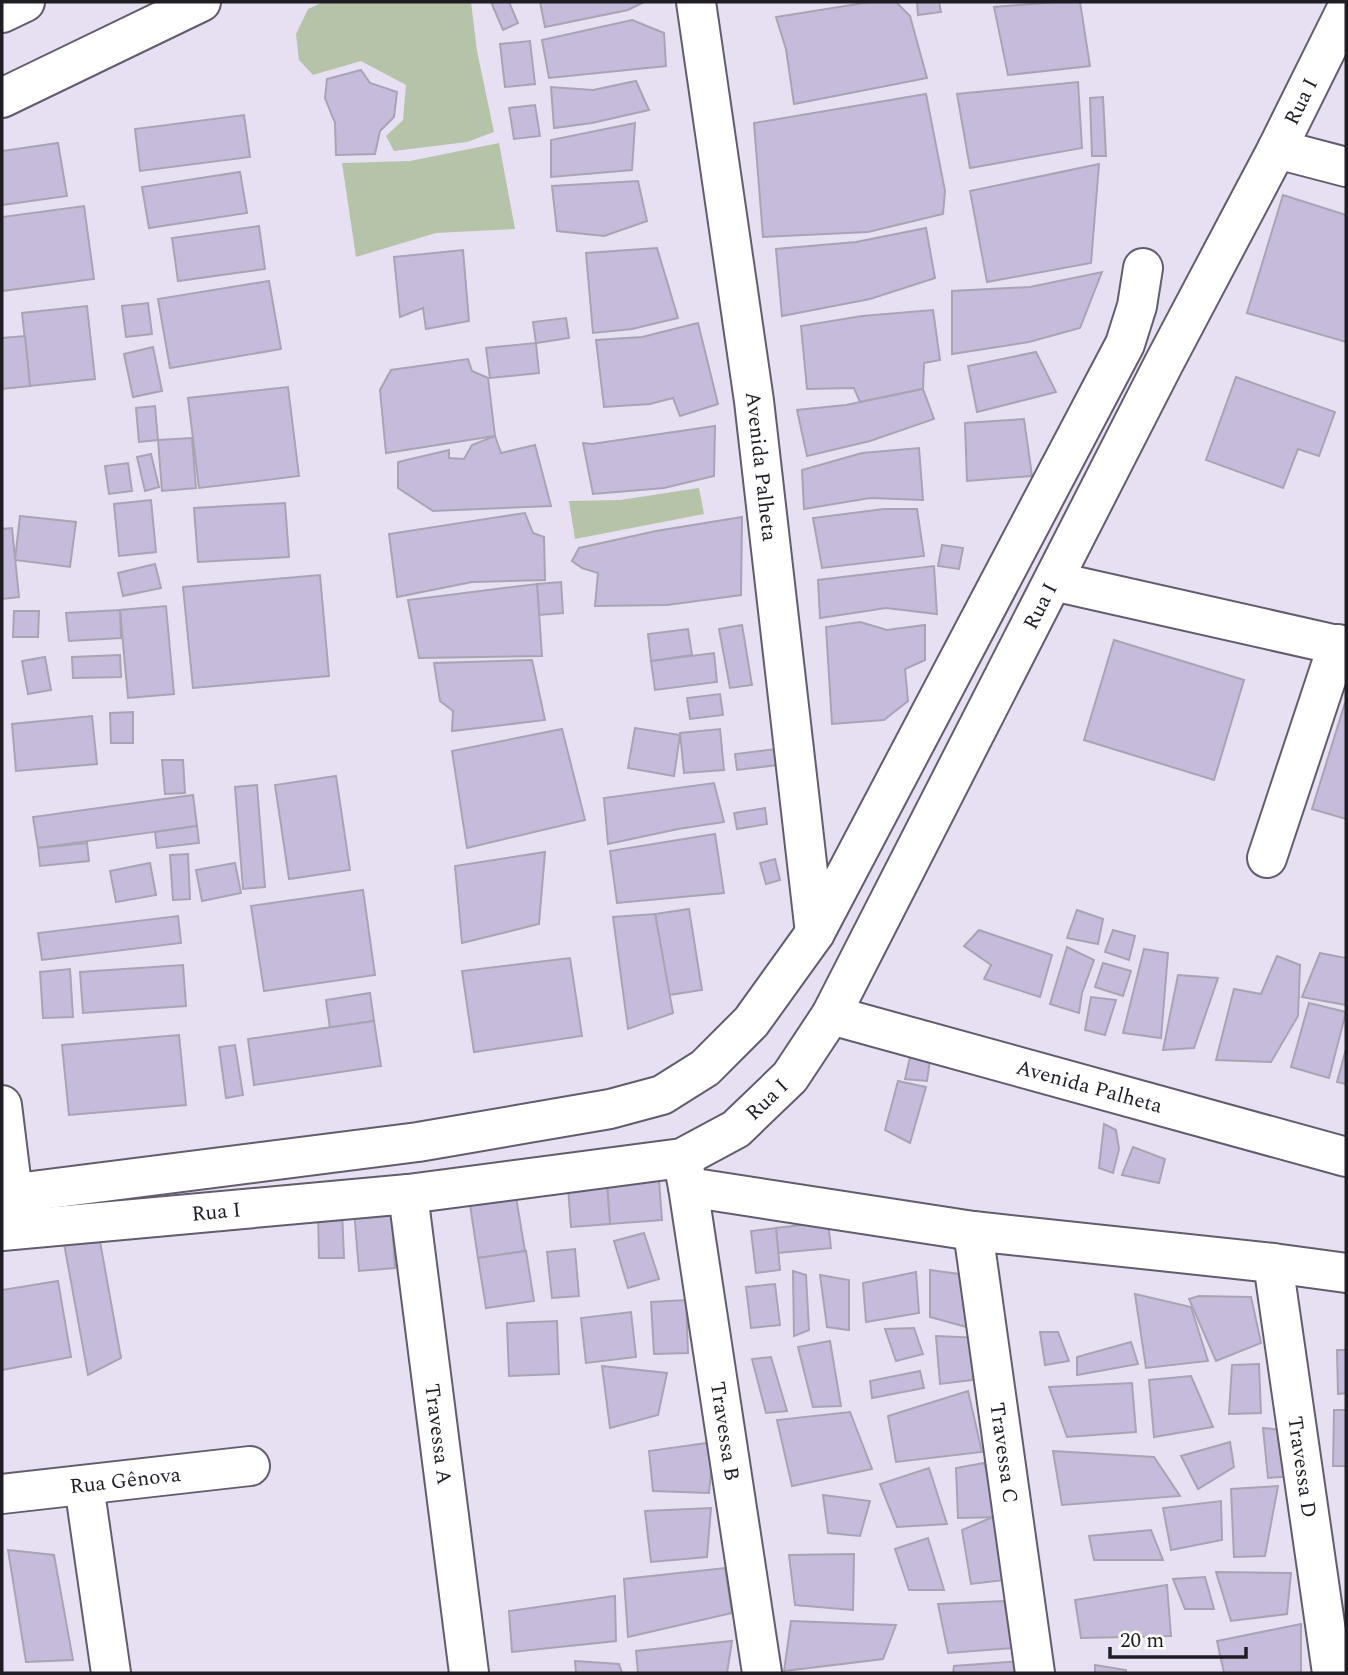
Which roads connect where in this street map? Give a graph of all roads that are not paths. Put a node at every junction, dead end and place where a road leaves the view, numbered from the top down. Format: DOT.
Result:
graph roads {
  1 [pos="25,2"];
  2 [pos="201,2"];
  3 [pos="696,2"];
  4 [pos="1346,10"];
  5 [pos="2,13"];
  6 [pos="2,98"];
  7 [pos="1277,149"];
  8 [pos="1346,167"];
  9 [pos="1143,268"];
  10 [pos="1053,581"];
  11 [pos="1342,646"];
  12 [pos="1267,858"];
  13 [pos="815,933"];
  14 [pos="831,1015"];
  15 [pos="2,1105"];
  16 [pos="1346,1157"];
  17 [pos="685,1173"];
  18 [pos="408,1194"];
  19 [pos="7,1195"];
  20 [pos="2,1231"];
  21 [pos="972,1231"];
  22 [pos="1273,1263"];
  23 [pos="1346,1273"];
  24 [pos="250,1466"];
  25 [pos="84,1485"];
  26 [pos="2,1494"];
  27 [pos="110,1673"];
  28 [pos="469,1673"];
  29 [pos="762,1673"];
  30 [pos="1035,1673"];
  31 [pos="1332,1673"];
  1 -- 5 [label="street"];
  2 -- 6 [label="street"];
  3 -- 13 [label="street, Avenida Palheta"];
  4 -- 7 [label="street, Rua I"];
  7 -- 8 [label="street"];
  7 -- 10 [label="street, Rua I"];
  9 -- 13 [label="street"];
  10 -- 11 [label="street"];
  10 -- 14 [label="street, Rua I"];
  11 -- 12 [label="street"];
  13 -- 19 [label="street"];
  14 -- 16 [label="street, Avenida Palheta"];
  14 -- 17 [label="street, Rua I"];
  15 -- 19 [label="street"];
  17 -- 18 [label="street, Rua I"];
  17 -- 21 [label="street, Rua I"];
  17 -- 29 [label="street, Travessa B"];
  18 -- 20 [label="street, Rua I"];
  18 -- 28 [label="street, Travessa A"];
  21 -- 22 [label="street, Rua I"];
  21 -- 30 [label="street, Travessa C"];
  22 -- 23 [label="street, Rua I"];
  22 -- 31 [label="street, Travessa D"];
  24 -- 25 [label="street, Rua Gênova"];
  25 -- 26 [label="street, Rua Gênova"];
  25 -- 27 [label="street"];
}
